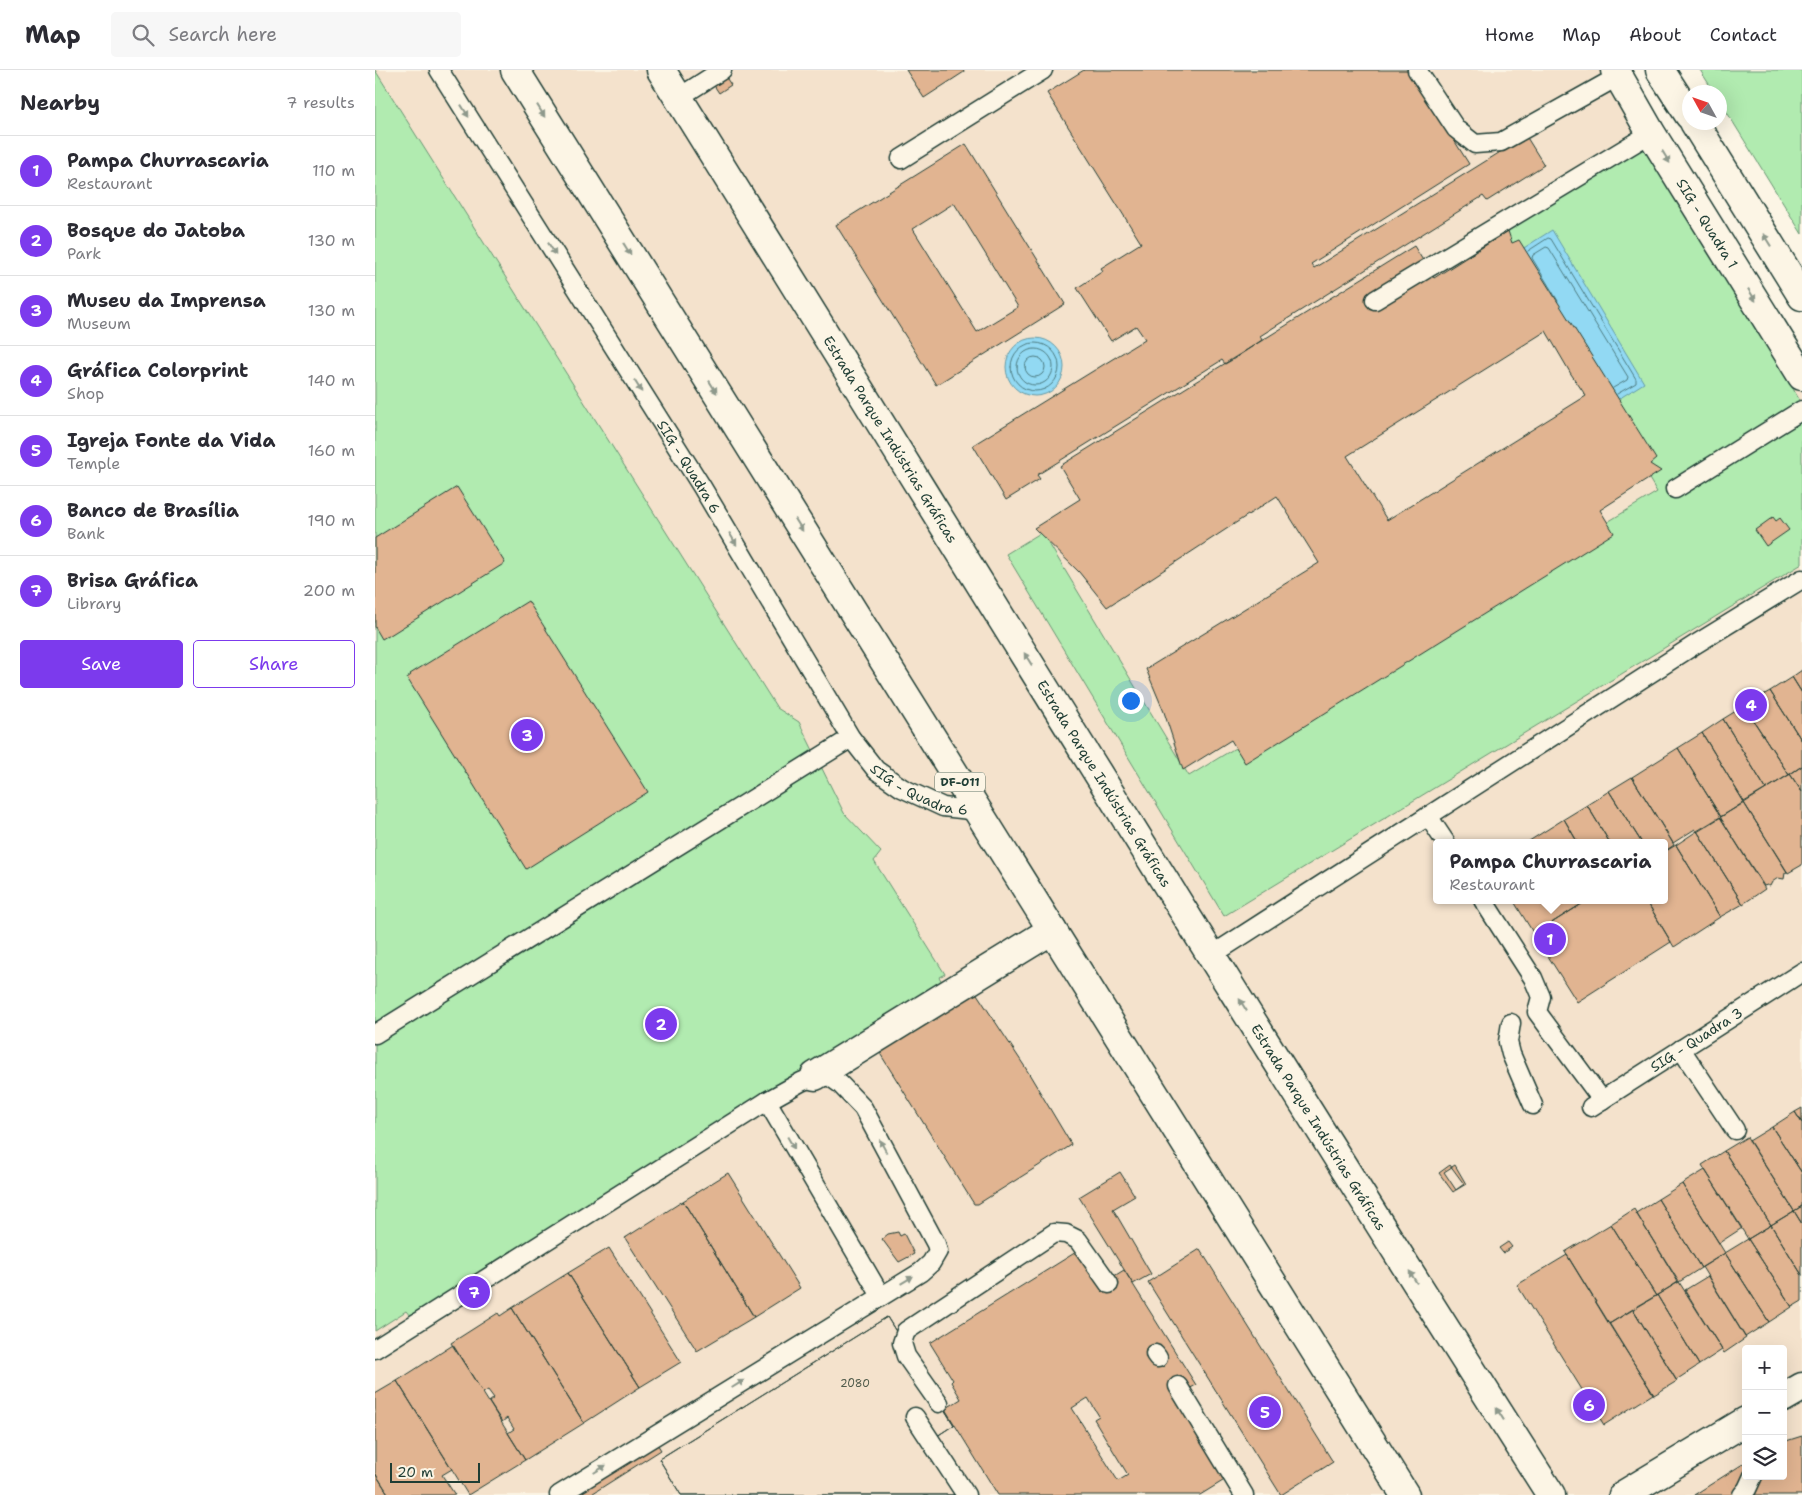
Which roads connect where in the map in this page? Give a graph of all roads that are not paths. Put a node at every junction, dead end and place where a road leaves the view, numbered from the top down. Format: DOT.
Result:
graph roads {
  1 [pos="439,70"];
  2 [pos="515,70"];
  3 [pos="661,70"];
  4 [pos="723,70"];
  5 [pos="1043,70"];
  6 [pos="1417,70"];
  7 [pos="1660,70"];
  8 [pos="1617,73"];
  9 [pos="678,98"];
  10 [pos="1682,104"];
  11 [pos="1699,130"];
  12 [pos="1651,133"];
  13 [pos="901,159"];
  14 [pos="1802,296"];
  15 [pos="1375,300"];
  16 [pos="1802,376"];
  17 [pos="1802,410"];
  18 [pos="1675,488"];
  19 [pos="1802,579"];
  20 [pos="851,738"];
  21 [pos="979,811"];
  22 [pos="1428,816"];
  23 [pos="1443,839"];
  24 [pos="1486,904"];
  25 [pos="1053,930"];
  26 [pos="1212,955"];
  27 [pos="1802,972"];
  28 [pos="1511,1023"];
  29 [pos="375,1034"];
  30 [pos="1681,1049"];
  31 [pos="815,1076"];
  32 [pos="767,1101"];
  33 [pos="1533,1105"];
  34 [pos="1735,1130"];
  35 [pos="1109,1284"];
  36 [pos="881,1296"];
  37 [pos="375,1349"];
  38 [pos="1177,1386"];
  39 [pos="1802,1387"];
  40 [pos="1787,1396"];
  41 [pos="939,1403"];
  42 [pos="915,1417"];
  43 [pos="1742,1427"];
  44 [pos="1751,1480"];
  45 [pos="1648,1487"];
  46 [pos="559,1495"];
  47 [pos="966,1495"];
  48 [pos="1244,1495"];
  49 [pos="1405,1495"];
  50 [pos="1551,1495"];
  51 [pos="1623,1495"];
  52 [pos="1741,1495"];
  1 -- 20 [label="lane, SIG - Quadra 6, one-way"];
  2 -- 21 [label="main road, DF-011, one-way"];
  3 -- 9 [label="main road, Estrada Parque Indústrias Gráficas"];
  4 -- 9 [label="lane"];
  5 -- 13 [label="lane"];
  6 -- 8 [label="lane"];
  7 -- 10 [label="main road"];
  8 -- 12 [label="main road, SIG - Quadra 1"];
  26 -- 9 [label="main road, Estrada Parque Indústrias Gráficas, one-way"];
  14 -- 11 [label="main road, one-way"];
  12 -- 15 [label="lane"];
  12 -- 16 [label="main road, SIG - Quadra 1, one-way"];
  17 -- 18 [label="lane"];
  19 -- 22 [label="lane"];
  20 -- 21 [label="lane, SIG - Quadra 6"];
  20 -- 29 [label="lane"];
  21 -- 25 [label="main road, DF-011"];
  22 -- 23 [label="lane"];
  22 -- 26 [label="lane"];
  24 -- 30 [label="lane, SIG - Quadra 3"];
  25 -- 31 [label="main road"];
  25 -- 49 [label="main road, DF-011"];
  50 -- 26 [label="main road, Estrada Parque Indústrias Gráficas, one-way"];
  27 -- 30 [label="lane, SIG - Quadra 3"];
  28 -- 33 [label="lane"];
  30 -- 34 [label="lane"];
  31 -- 32 [label="lane"];
  36 -- 31 [label="lane, one-way"];
  32 -- 36 [label="lane, one-way"];
  32 -- 37 [label="lane"];
  35 -- 41 [label="lane"];
  46 -- 36 [label="lane, one-way"];
  38 -- 48 [label="lane"];
  39 -- 40 [label="main road"];
  42 -- 47 [label="lane"];
  43 -- 45 [label="main road"];
  44 -- 52 [label="lane"];
  45 -- 51 [label="main road"];
}
